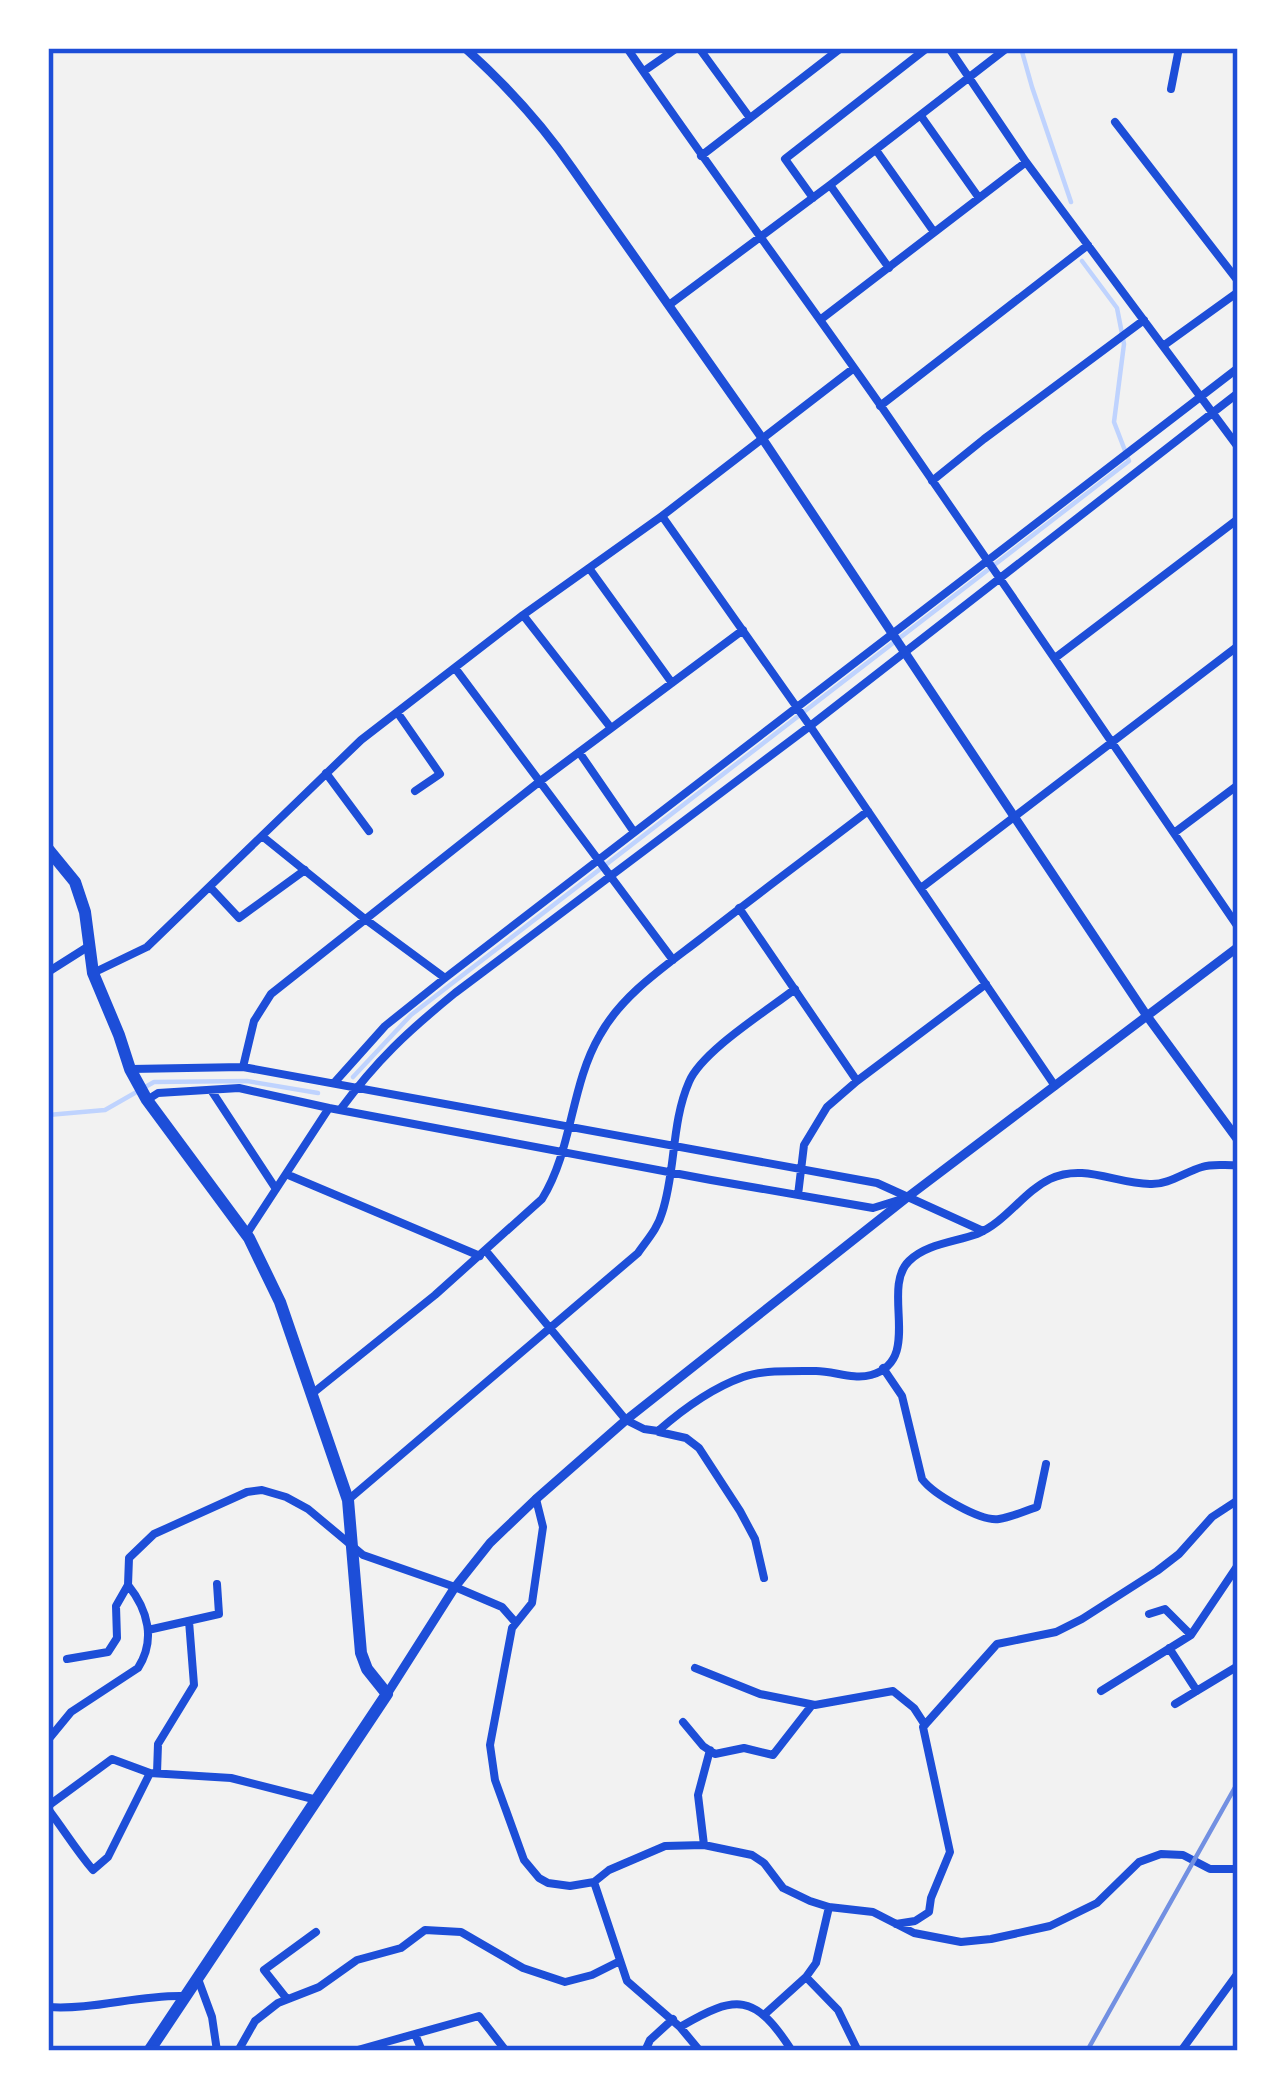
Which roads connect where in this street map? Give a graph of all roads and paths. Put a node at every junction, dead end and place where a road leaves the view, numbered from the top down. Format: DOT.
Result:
graph roads {
  1 [pos="465,48"];
  2 [pos="627,48"];
  3 [pos="677,48"];
  4 [pos="699,48"];
  5 [pos="841,48"];
  6 [pos="927,48"];
  7 [pos="949,48"];
  8 [pos="1007,48"];
  9 [pos="1179,48"];
  10 [pos="643,71"];
  11 [pos="969,76"];
  12 [pos="1171,88"];
  13 [pos="921,115"];
  14 [pos="750,118"];
  15 [pos="1115,122"];
  16 [pos="875,150"];
  17 [pos="701,156"];
  18 [pos="1026,162"];
  19 [pos="830,185"];
  20 [pos="813,198"];
  21 [pos="979,198"];
  22 [pos="934,232"];
  23 [pos="762,236"];
  24 [pos="1088,245"];
  25 [pos="1238,262"];
  26 [pos="889,268"];
  27 [pos="1229,269"];
  28 [pos="1238,280"];
  29 [pos="1238,292"];
  30 [pos="669,305"];
  31 [pos="820,320"];
  32 [pos="1144,320"];
  33 [pos="1163,346"];
  34 [pos="854,368"];
  35 [pos="1238,368"];
  36 [pos="1238,392"];
  37 [pos="1201,397"];
  38 [pos="880,406"];
  39 [pos="1213,413"];
  40 [pos="762,439"];
  41 [pos="1238,447"];
  42 [pos="932,481"];
  43 [pos="662,516"];
  44 [pos="1238,519"];
  45 [pos="986,560"];
  46 [pos="589,568"];
  47 [pos="999,580"];
  48 [pos="523,615"];
  49 [pos="742,629"];
  50 [pos="891,635"];
  51 [pos="1238,646"];
  52 [pos="903,652"];
  53 [pos="1055,658"];
  54 [pos="455,668"];
  55 [pos="672,682"];
  56 [pos="797,708"];
  57 [pos="397,712"];
  58 [pos="810,726"];
  59 [pos="611,728"];
  60 [pos="1112,744"];
  61 [pos="579,752"];
  62 [pos="326,773"];
  63 [pos="539,782"];
  64 [pos="1238,785"];
  65 [pos="415,791"];
  66 [pos="868,811"];
  67 [pos="1014,819"];
  68 [pos="369,831"];
  69 [pos="634,832"];
  70 [pos="1174,833"];
  71 [pos="262,836"];
  72 [pos="48,849"];
  73 [pos="604,868"];
  74 [pos="304,870"];
  75 [pos="209,886"];
  76 [pos="920,888"];
  77 [pos="740,908"];
  78 [pos="364,919"];
  79 [pos="1238,927"];
  80 [pos="89,946"];
  81 [pos="1238,947"];
  82 [pos="673,960"];
  83 [pos="48,972"];
  84 [pos="94,974"];
  85 [pos="445,977"];
  86 [pos="986,984"];
  87 [pos="795,989"];
  88 [pos="1148,1016"];
  89 [pos="243,1067"];
  90 [pos="130,1069"];
  91 [pos="857,1081"];
  92 [pos="334,1082"];
  93 [pos="1056,1087"];
  94 [pos="356,1089"];
  95 [pos="210,1090"];
  96 [pos="147,1100"];
  97 [pos="329,1108"];
  98 [pos="340,1110"];
  99 [pos="568,1128"];
  100 [pos="1238,1140"];
  101 [pos="673,1147"];
  102 [pos="562,1151"];
  103 [pos="1238,1165"];
  104 [pos="800,1171"];
  105 [pos="670,1172"];
  106 [pos="286,1174"];
  107 [pos="276,1189"];
  108 [pos="798,1195"];
  109 [pos="909,1196"];
  110 [pos="984,1231"];
  111 [pos="246,1235"];
  112 [pos="483,1253"];
  113 [pos="550,1328"];
  114 [pos="883,1368"];
  115 [pos="312,1394"];
  116 [pos="626,1420"];
  117 [pos="658,1431"];
  118 [pos="1046,1464"];
  119 [pos="536,1498"];
  120 [pos="348,1500"];
  121 [pos="1238,1500"];
  122 [pos="353,1550"];
  123 [pos="1238,1565"];
  124 [pos="764,1578"];
  125 [pos="217,1584"];
  126 [pos="128,1585"];
  127 [pos="455,1587"];
  128 [pos="1149,1614"];
  129 [pos="189,1621"];
  130 [pos="516,1623"];
  131 [pos="148,1630"];
  132 [pos="1191,1635"];
  133 [pos="1169,1648"];
  134 [pos="67,1659"];
  135 [pos="1238,1666"];
  136 [pos="695,1668"];
  137 [pos="1101,1691"];
  138 [pos="1197,1691"];
  139 [pos="387,1694"];
  140 [pos="1175,1704"];
  141 [pos="812,1705"];
  142 [pos="683,1722"];
  143 [pos="925,1725"];
  144 [pos="48,1740"];
  145 [pos="710,1750"];
  146 [pos="153,1773"];
  147 [pos="316,1800"];
  148 [pos="48,1807"];
  149 [pos="704,1845"];
  150 [pos="1238,1869"];
  151 [pos="594,1882"];
  152 [pos="830,1907"];
  153 [pos="895,1924"];
  154 [pos="316,1932"];
  155 [pos="620,1961"];
  156 [pos="1238,1973"];
  157 [pos="197,1977"];
  158 [pos="806,1977"];
  159 [pos="184,1996"];
  160 [pos="287,1999"];
  161 [pos="48,2007"];
  162 [pos="765,2014"];
  163 [pos="676,2023"];
  164 [pos="416,2034"];
  165 [pos="149,2051"];
  166 [pos="217,2051"];
  167 [pos="238,2051"];
  168 [pos="354,2051"];
  169 [pos="422,2051"];
  170 [pos="506,2051"];
  171 [pos="645,2051"];
  172 [pos="700,2051"];
  173 [pos="792,2051"];
  174 [pos="858,2051"];
  175 [pos="1181,2051"];
  1 -- 30 [label="street"];
  2 -- 10 [label="street"];
  3 -- 10 [label="street"];
  4 -- 14 [label="street"];
  5 -- 14 [label="street"];
  6 -- 20 [label="street"];
  7 -- 11 [label="street"];
  8 -- 11 [label="street"];
  9 -- 12 [label="street"];
  10 -- 17 [label="street"];
  11 -- 13 [label="street"];
  11 -- 18 [label="street"];
  13 -- 16 [label="street"];
  13 -- 21 [label="street"];
  14 -- 17 [label="street"];
  15 -- 27 [label="street"];
  16 -- 19 [label="street"];
  16 -- 22 [label="street"];
  17 -- 23 [label="street"];
  18 -- 21 [label="street"];
  18 -- 24 [label="street"];
  19 -- 20 [label="street"];
  19 -- 26 [label="street"];
  20 -- 23 [label="street"];
  21 -- 22 [label="street"];
  22 -- 26 [label="street"];
  23 -- 30 [label="street"];
  23 -- 31 [label="street"];
  24 -- 32 [label="street"];
  24 -- 38 [label="street"];
  25 -- 27 [label="street"];
  26 -- 31 [label="street"];
  27 -- 28 [label="street"];
  29 -- 33 [label="street"];
  30 -- 40 [label="street"];
  31 -- 34 [label="street"];
  32 -- 33 [label="street"];
  32 -- 42 [label="street"];
  33 -- 37 [label="street"];
  34 -- 38 [label="street"];
  34 -- 40 [label="street"];
  35 -- 37 [label="street"];
  36 -- 39 [label="street"];
  37 -- 39 [label="street"];
  37 -- 45 [label="street"];
  38 -- 42 [label="street"];
  39 -- 41 [label="street"];
  39 -- 47 [label="street"];
  40 -- 43 [label="street"];
  40 -- 50 [label="street"];
  42 -- 45 [label="street"];
  43 -- 46 [label="street"];
  43 -- 49 [label="street"];
  44 -- 53 [label="street"];
  45 -- 47 [label="street"];
  45 -- 50 [label="street"];
  46 -- 48 [label="street"];
  46 -- 55 [label="street"];
  47 -- 52 [label="street"];
  47 -- 53 [label="street"];
  48 -- 54 [label="street"];
  48 -- 59 [label="street"];
  49 -- 55 [label="street"];
  49 -- 56 [label="street"];
  50 -- 52 [label="street"];
  50 -- 56 [label="street"];
  51 -- 60 [label="street"];
  52 -- 58 [label="street"];
  52 -- 67 [label="street"];
  53 -- 60 [label="street"];
  54 -- 57 [label="street"];
  54 -- 63 [label="street"];
  55 -- 59 [label="street"];
  56 -- 58 [label="street"];
  56 -- 69 [label="street"];
  57 -- 62 [label="street"];
  57 -- 65 [label="street"];
  58 -- 66 [label="street"];
  58 -- 73 [label="street"];
  59 -- 61 [label="street"];
  60 -- 67 [label="street"];
  60 -- 70 [label="street"];
  61 -- 63 [label="street"];
  61 -- 69 [label="street"];
  62 -- 68 [label="street"];
  62 -- 71 [label="street"];
  63 -- 73 [label="street"];
  63 -- 78 [label="street"];
  64 -- 70 [label="street"];
  66 -- 76 [label="street"];
  66 -- 77 [label="street"];
  67 -- 76 [label="street"];
  67 -- 88 [label="street"];
  69 -- 73 [label="street"];
  70 -- 79 [label="street"];
  71 -- 74 [label="street"];
  71 -- 75 [label="street"];
  72 -- 80 [label="main road"];
  73 -- 82 [label="street"];
  73 -- 85 [label="street"];
  73 -- 94 [label="street"];
  74 -- 75 [label="street"];
  74 -- 78 [label="street"];
  75 -- 84 [label="street"];
  76 -- 86 [label="street"];
  77 -- 82 [label="street"];
  77 -- 87 [label="street"];
  78 -- 85 [label="street"];
  78 -- 89 [label="street"];
  80 -- 83 [label="street"];
  80 -- 84 [label="main road"];
  81 -- 88 [label="street"];
  82 -- 99 [label="street"];
  84 -- 90 [label="main road"];
  85 -- 92 [label="street"];
  86 -- 91 [label="street"];
  86 -- 93 [label="street"];
  87 -- 91 [label="street"];
  87 -- 101 [label="street"];
  88 -- 93 [label="street"];
  88 -- 100 [label="street"];
  89 -- 90 [label="street"];
  89 -- 92 [label="street"];
  90 -- 96 [label="main road"];
  91 -- 104 [label="street"];
  92 -- 94 [label="street"];
  93 -- 109 [label="street"];
  94 -- 98 [label="street"];
  94 -- 99 [label="street"];
  95 -- 96 [label="street"];
  95 -- 97 [label="street"];
  95 -- 107 [label="street"];
  96 -- 111 [label="main road"];
  97 -- 98 [label="street"];
  97 -- 106 [label="street"];
  98 -- 102 [label="street"];
  99 -- 101 [label="street"];
  99 -- 102 [label="street"];
  101 -- 104 [label="street"];
  101 -- 105 [label="street"];
  102 -- 105 [label="street"];
  102 -- 112 [label="street"];
  103 -- 110 [label="street"];
  104 -- 108 [label="street"];
  104 -- 109 [label="street"];
  105 -- 108 [label="street"];
  105 -- 113 [label="street"];
  106 -- 107 [label="street"];
  106 -- 112 [label="street"];
  107 -- 111 [label="street"];
  108 -- 109 [label="street"];
  109 -- 110 [label="street"];
  109 -- 116 [label="street"];
  110 -- 114 [label="street"];
  111 -- 115 [label="main road"];
  112 -- 113 [label="street"];
  112 -- 115 [label="street"];
  113 -- 116 [label="street"];
  113 -- 120 [label="street"];
  114 -- 117 [label="street"];
  114 -- 118 [label="street"];
  115 -- 120 [label="main road"];
  116 -- 117 [label="street"];
  116 -- 119 [label="street"];
  117 -- 124 [label="street"];
  119 -- 127 [label="street"];
  119 -- 130 [label="street"];
  120 -- 122 [label="main road"];
  121 -- 143 [label="street"];
  122 -- 126 [label="street"];
  122 -- 127 [label="street"];
  122 -- 139 [label="main road"];
  123 -- 132 [label="street"];
  125 -- 129 [label="street"];
  126 -- 131 [label="street"];
  126 -- 134 [label="street"];
  127 -- 130 [label="street"];
  127 -- 139 [label="street"];
  128 -- 132 [label="street"];
  129 -- 131 [label="street"];
  129 -- 146 [label="street"];
  130 -- 151 [label="street"];
  131 -- 144 [label="street"];
  132 -- 133 [label="street"];
  133 -- 137 [label="street"];
  133 -- 138 [label="street"];
  135 -- 138 [label="street"];
  136 -- 141 [label="street"];
  138 -- 140 [label="street"];
  139 -- 147 [label="main road"];
  141 -- 143 [label="street"];
  141 -- 145 [label="street"];
  142 -- 145 [label="street"];
  143 -- 153 [label="street"];
  145 -- 149 [label="street"];
  146 -- 147 [label="street"];
  146 -- 148 [label="street"];
  146 -- 148 [label="street"];
  147 -- 157 [label="main road"];
  149 -- 151 [label="street"];
  149 -- 152 [label="street"];
  150 -- 153 [label="street"];
  151 -- 155 [label="street"];
  152 -- 153 [label="street"];
  152 -- 158 [label="street"];
  154 -- 160 [label="street"];
  155 -- 160 [label="street"];
  155 -- 163 [label="street"];
  156 -- 175 [label="street"];
  157 -- 159 [label="main road"];
  157 -- 166 [label="street"];
  158 -- 162 [label="street"];
  158 -- 174 [label="street"];
  159 -- 161 [label="street"];
  159 -- 165 [label="main road"];
  160 -- 167 [label="street"];
  162 -- 163 [label="street"];
  162 -- 173 [label="street"];
  163 -- 171 [label="street"];
  163 -- 172 [label="street"];
  164 -- 168 [label="street"];
  164 -- 169 [label="street"];
  164 -- 170 [label="street"];
}
